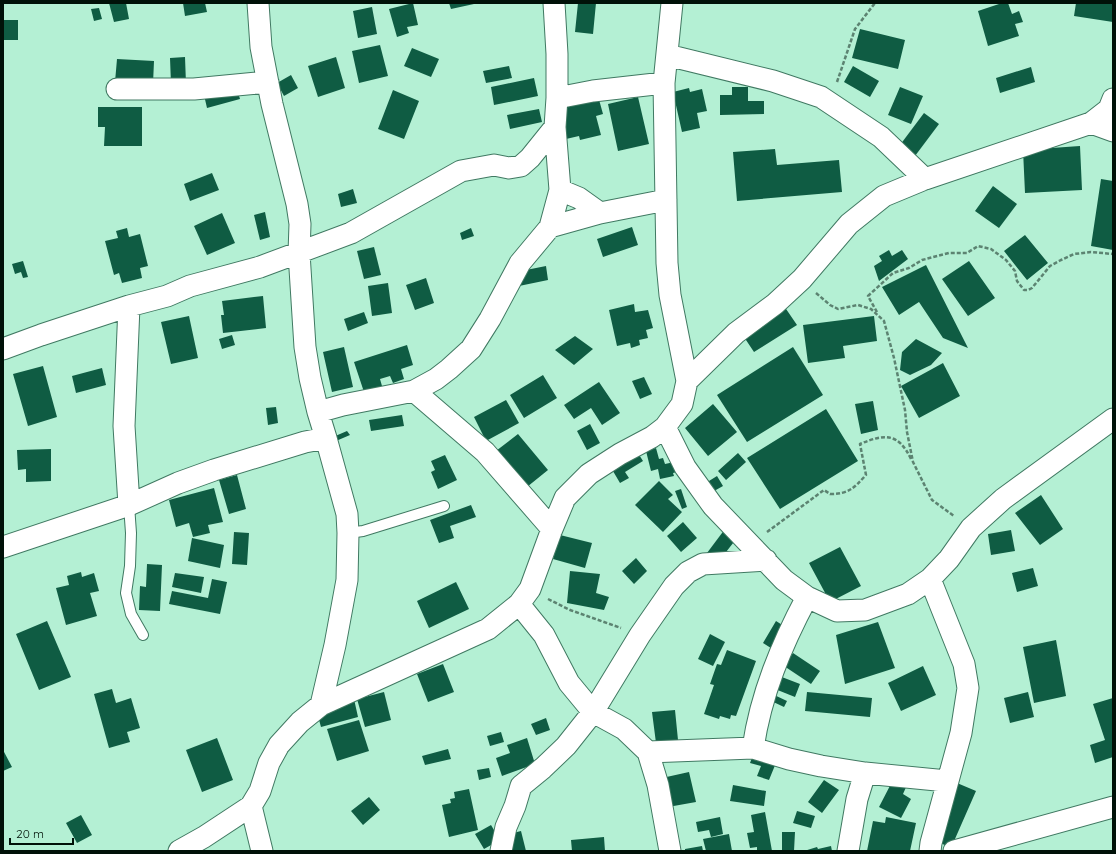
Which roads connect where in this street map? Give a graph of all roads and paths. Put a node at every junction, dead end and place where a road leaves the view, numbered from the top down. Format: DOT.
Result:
graph roads {
  1 [pos="258,3"];
  2 [pos="554,3"];
  3 [pos="672,3"];
  4 [pos="875,3"];
  5 [pos="667,55"];
  6 [pos="268,82"];
  7 [pos="664,83"];
  8 [pos="116,89"];
  9 [pos="821,97"];
  10 [pos="557,98"];
  11 [pos="1113,99"];
  12 [pos="1091,123"];
  13 [pos="555,127"];
  14 [pos="1113,131"];
  15 [pos="925,179"];
  16 [pos="560,190"];
  17 [pos="666,200"];
  18 [pos="600,213"];
  19 [pos="550,227"];
  20 [pos="299,253"];
  21 [pos="1113,254"];
  22 [pos="802,279"];
  23 [pos="129,306"];
  24 [pos="878,315"];
  25 [pos="3,349"];
  26 [pos="687,381"];
  27 [pos="414,391"];
  28 [pos="318,412"];
  29 [pos="1113,419"];
  30 [pos="665,427"];
  31 [pos="326,438"];
  32 [pos="913,462"];
  33 [pos="129,505"];
  34 [pos="444,506"];
  35 [pos="971,528"];
  36 [pos="552,529"];
  37 [pos="348,533"];
  38 [pos="750,544"];
  39 [pos="3,547"];
  40 [pos="766,560"];
  41 [pos="930,579"];
  42 [pos="525,597"];
  43 [pos="807,597"];
  44 [pos="142,635"];
  45 [pos="640,635"];
  46 [pos="321,705"];
  47 [pos="593,712"];
  48 [pos="753,748"];
  49 [pos="648,752"];
  50 [pos="865,773"];
  51 [pos="947,781"];
  52 [pos="251,806"];
  53 [pos="1113,807"];
  54 [pos="179,851"];
  55 [pos="262,851"];
  56 [pos="501,851"];
  57 [pos="670,851"];
  58 [pos="848,851"];
  59 [pos="930,851"];
  60 [pos="954,851"];
  1 -- 6 [label="street"];
  2 -- 10 [label="street"];
  3 -- 5 [label="street"];
  4 -- 9 [label="path"];
  5 -- 7 [label="street"];
  5 -- 9 [label="street"];
  6 -- 8 [label="street"];
  6 -- 20 [label="street"];
  7 -- 10 [label="street"];
  7 -- 17 [label="street"];
  9 -- 15 [label="street"];
  10 -- 13 [label="street"];
  11 -- 12 [label="street"];
  12 -- 14 [label="street"];
  12 -- 15 [label="street"];
  13 -- 16 [label="street"];
  13 -- 20 [label="street"];
  15 -- 22 [label="street"];
  16 -- 18 [label="street"];
  16 -- 19 [label="street"];
  17 -- 18 [label="street"];
  17 -- 26 [label="street"];
  18 -- 19 [label="street"];
  19 -- 27 [label="street"];
  20 -- 23 [label="street"];
  20 -- 28 [label="street"];
  21 -- 24 [label="path"];
  22 -- 24 [label="path"];
  22 -- 26 [label="street"];
  23 -- 25 [label="street"];
  23 -- 33 [label="street"];
  24 -- 32 [label="path"];
  26 -- 30 [label="street"];
  27 -- 28 [label="street"];
  27 -- 36 [label="street"];
  28 -- 31 [label="street"];
  29 -- 35 [label="street"];
  30 -- 36 [label="street"];
  30 -- 38 [label="street"];
  31 -- 33 [label="street"];
  31 -- 37 [label="street"];
  32 -- 35 [label="path"];
  32 -- 38 [label="path"];
  33 -- 39 [label="street"];
  33 -- 44 [label="lane"];
  34 -- 37 [label="lane"];
  35 -- 41 [label="street"];
  36 -- 42 [label="street"];
  37 -- 46 [label="street"];
  38 -- 40 [label="street"];
  40 -- 43 [label="street"];
  40 -- 45 [label="street"];
  41 -- 43 [label="street"];
  41 -- 51 [label="street"];
  42 -- 45 [label="path"];
  42 -- 46 [label="street"];
  42 -- 47 [label="street"];
  43 -- 48 [label="street"];
  45 -- 47 [label="street"];
  46 -- 52 [label="street"];
  47 -- 49 [label="street"];
  47 -- 56 [label="street"];
  48 -- 49 [label="street"];
  48 -- 50 [label="street"];
  49 -- 57 [label="street"];
  50 -- 51 [label="street"];
  50 -- 58 [label="street"];
  51 -- 59 [label="street"];
  52 -- 54 [label="street"];
  52 -- 55 [label="street"];
  53 -- 60 [label="street"];
}
